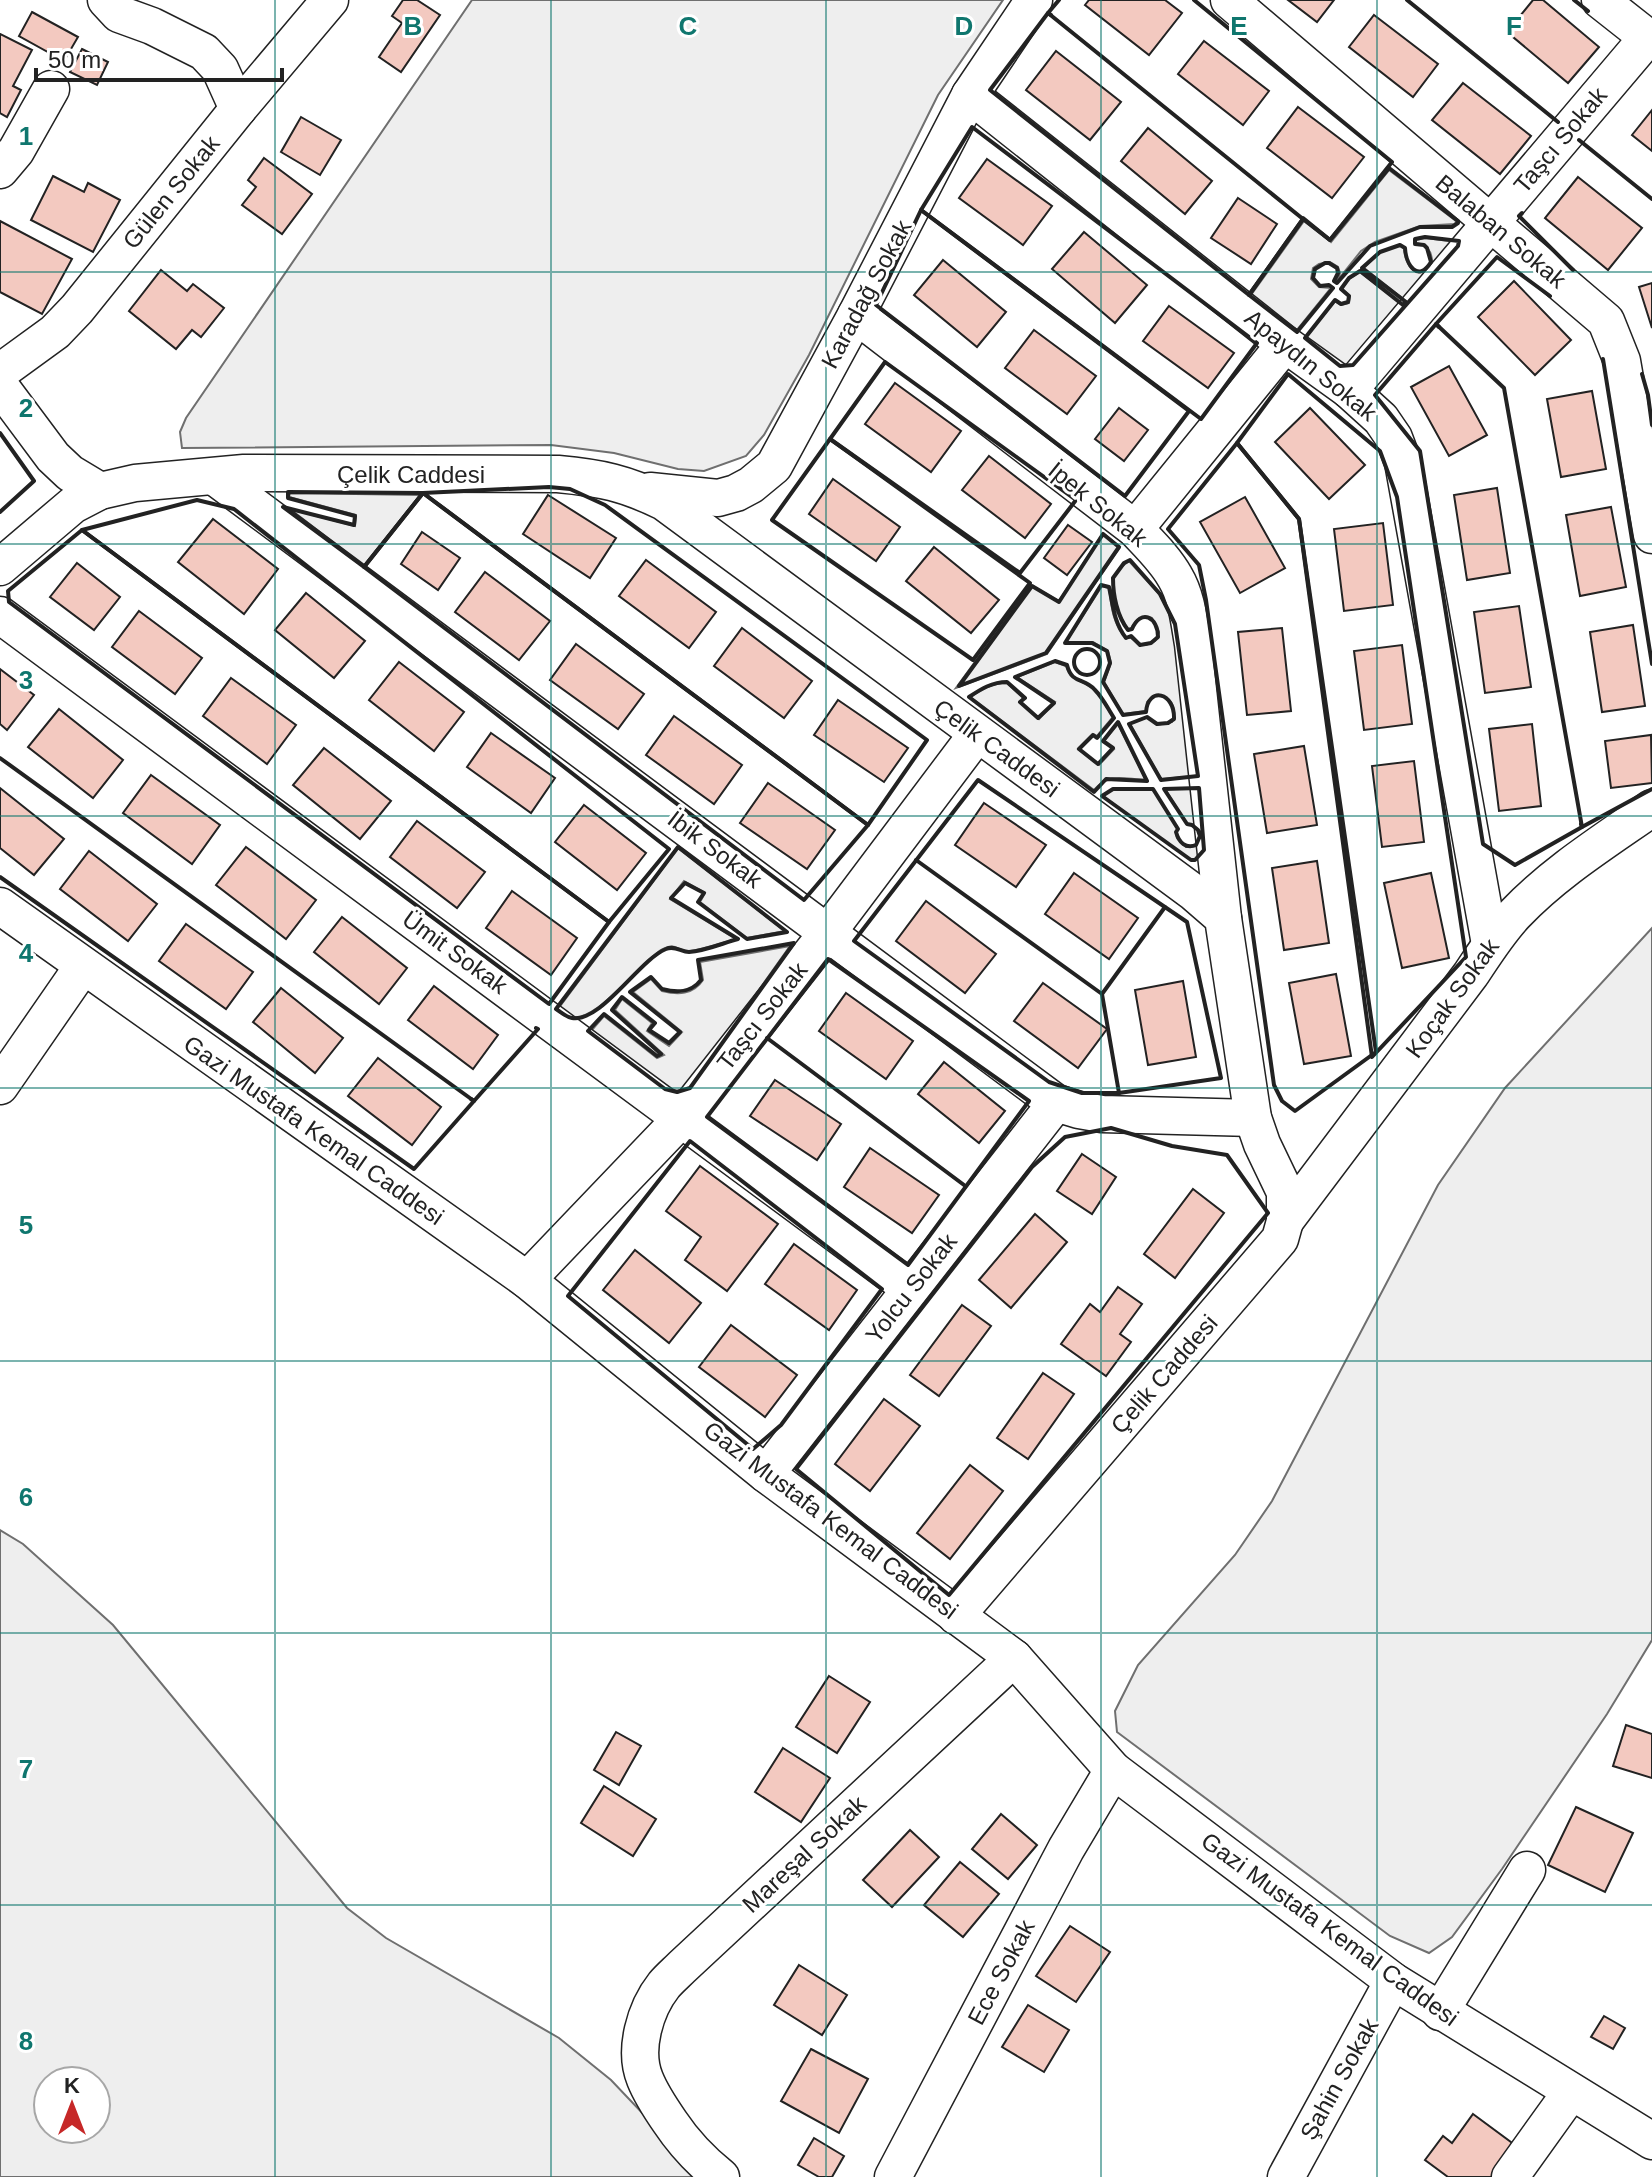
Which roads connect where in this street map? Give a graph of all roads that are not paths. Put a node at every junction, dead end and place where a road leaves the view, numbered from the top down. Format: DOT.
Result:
graph roads {
  1 [pos="106,0"];
  2 [pos="330,0"];
  3 [pos="1034,0"];
  4 [pos="1229,0"];
  5 [pos="1600,0"];
  6 [pos="1650,39"];
  7 [pos="51,89"];
  8 [pos="970,95"];
  9 [pos="238,109"];
  10 [pos="0,170"];
  11 [pos="1491,222"];
  12 [pos="856,315"];
  13 [pos="1285,344"];
  14 [pos="0,372"];
  15 [pos="0,386"];
  16 [pos="1349,390"];
  17 [pos="215,477"];
  18 [pos="640,490"];
  19 [pos="100,491"];
  20 [pos="1135,529"];
  21 [pos="1652,535"];
  22 [pos="0,567"];
  23 [pos="0,615"];
  24 [pos="977,734"];
  25 [pos="1652,808"];
  26 [pos="0,906"];
  27 [pos="1223,918"];
  28 [pos="828,932"];
  29 [pos="1490,944"];
  30 [pos="83,966"];
  31 [pos="0,1086"];
  32 [pos="1056,1103"];
  33 [pos="1253,1118"];
  34 [pos="681,1119"];
  35 [pos="1285,1221"];
  36 [pos="527,1280"];
  37 [pos="910,1288"];
  38 [pos="766,1474"];
  39 [pos="956,1616"];
  40 [pos="1014,1658"];
  41 [pos="1113,1770"];
  42 [pos="1527,1870"];
  43 [pos="1393,1981"];
  44 [pos="1440,2012"];
  45 [pos="1571,2092"];
  46 [pos="1652,2141"];
  47 [pos="721,2177"];
  48 [pos="893,2177"];
  49 [pos="1286,2177"];
  50 [pos="1510,2177"];
  1 -- 9 [label="street"];
  2 -- 9 [label="street, Gülen Sokak"];
  3 -- 8 [label="street, Karadağ Sokak"];
  4 -- 11 [label="street, Balaban Sokak"];
  5 -- 6 [label="street"];
  6 -- 11 [label="street, Taşcı Sokak"];
  7 -- 10 [label="street"];
  8 -- 12 [label="street, Karadağ Sokak"];
  8 -- 13 [label="street, Apaydın Sokak"];
  9 -- 14 [label="street, Gülen Sokak"];
  11 -- 16 [label="street, Taşcı Sokak"];
  11 -- 21 [label="street, Balaban Sokak"];
  12 -- 18 [label="street, Karadağ Sokak"];
  12 -- 20 [label="street, İpek Sokak"];
  13 -- 16 [label="street, Apaydın Sokak"];
  13 -- 20 [label="street"];
  15 -- 19 [label="street"];
  16 -- 29 [label="street, Apaydın Sokak"];
  17 -- 18 [label="street, Çelik Caddesi"];
  17 -- 19 [label="street, Çelik Caddesi"];
  17 -- 28 [label="street, İbik Sokak"];
  18 -- 24 [label="street, Çelik Caddesi"];
  19 -- 22 [label="street, Çelik Caddesi"];
  20 -- 27 [label="street, İpek Sokak"];
  23 -- 34 [label="street, Ümit Sokak"];
  24 -- 27 [label="street, Çelik Caddesi"];
  24 -- 28 [label="street, Taşcı Sokak"];
  25 -- 29 [label="street, Koçak Sokak"];
  26 -- 30 [label="street, Gazi Mustafa Kemal Caddesi"];
  27 -- 33 [label="street"];
  28 -- 32 [label="street, İbik Sokak"];
  28 -- 34 [label="street, Taşcı Sokak"];
  29 -- 35 [label="street, Koçak Sokak"];
  30 -- 31 [label="street"];
  30 -- 36 [label="street, Gazi Mustafa Kemal Caddesi"];
  32 -- 33 [label="street, İbik Sokak"];
  32 -- 37 [label="street, Yolcu Sokak"];
  33 -- 35 [label="street"];
  34 -- 36 [label="street, Taşcı Sokak"];
  34 -- 37 [label="street, Ümit Sokak"];
  35 -- 39 [label="street, Çelik Caddesi"];
  36 -- 38 [label="street, Gazi Mustafa Kemal Caddesi"];
  37 -- 38 [label="street, Yolcu Sokak"];
  38 -- 39 [label="street, Gazi Mustafa Kemal Caddesi"];
  39 -- 40 [label="street, Gazi Mustafa Kemal Caddesi"];
  40 -- 41 [label="street, Gazi Mustafa Kemal Caddesi"];
  40 -- 47 [label="street, Mareşal Sokak"];
  41 -- 43 [label="street, Gazi Mustafa Kemal Caddesi"];
  41 -- 48 [label="street, Ece Sokak"];
  42 -- 44 [label="street"];
  43 -- 44 [label="street, Gazi Mustafa Kemal Caddesi"];
  43 -- 49 [label="street, Şahin Sokak"];
  44 -- 45 [label="street, Gazi Mustafa Kemal Caddesi"];
  45 -- 46 [label="street, Gazi Mustafa Kemal Caddesi"];
  45 -- 50 [label="street"];
}
